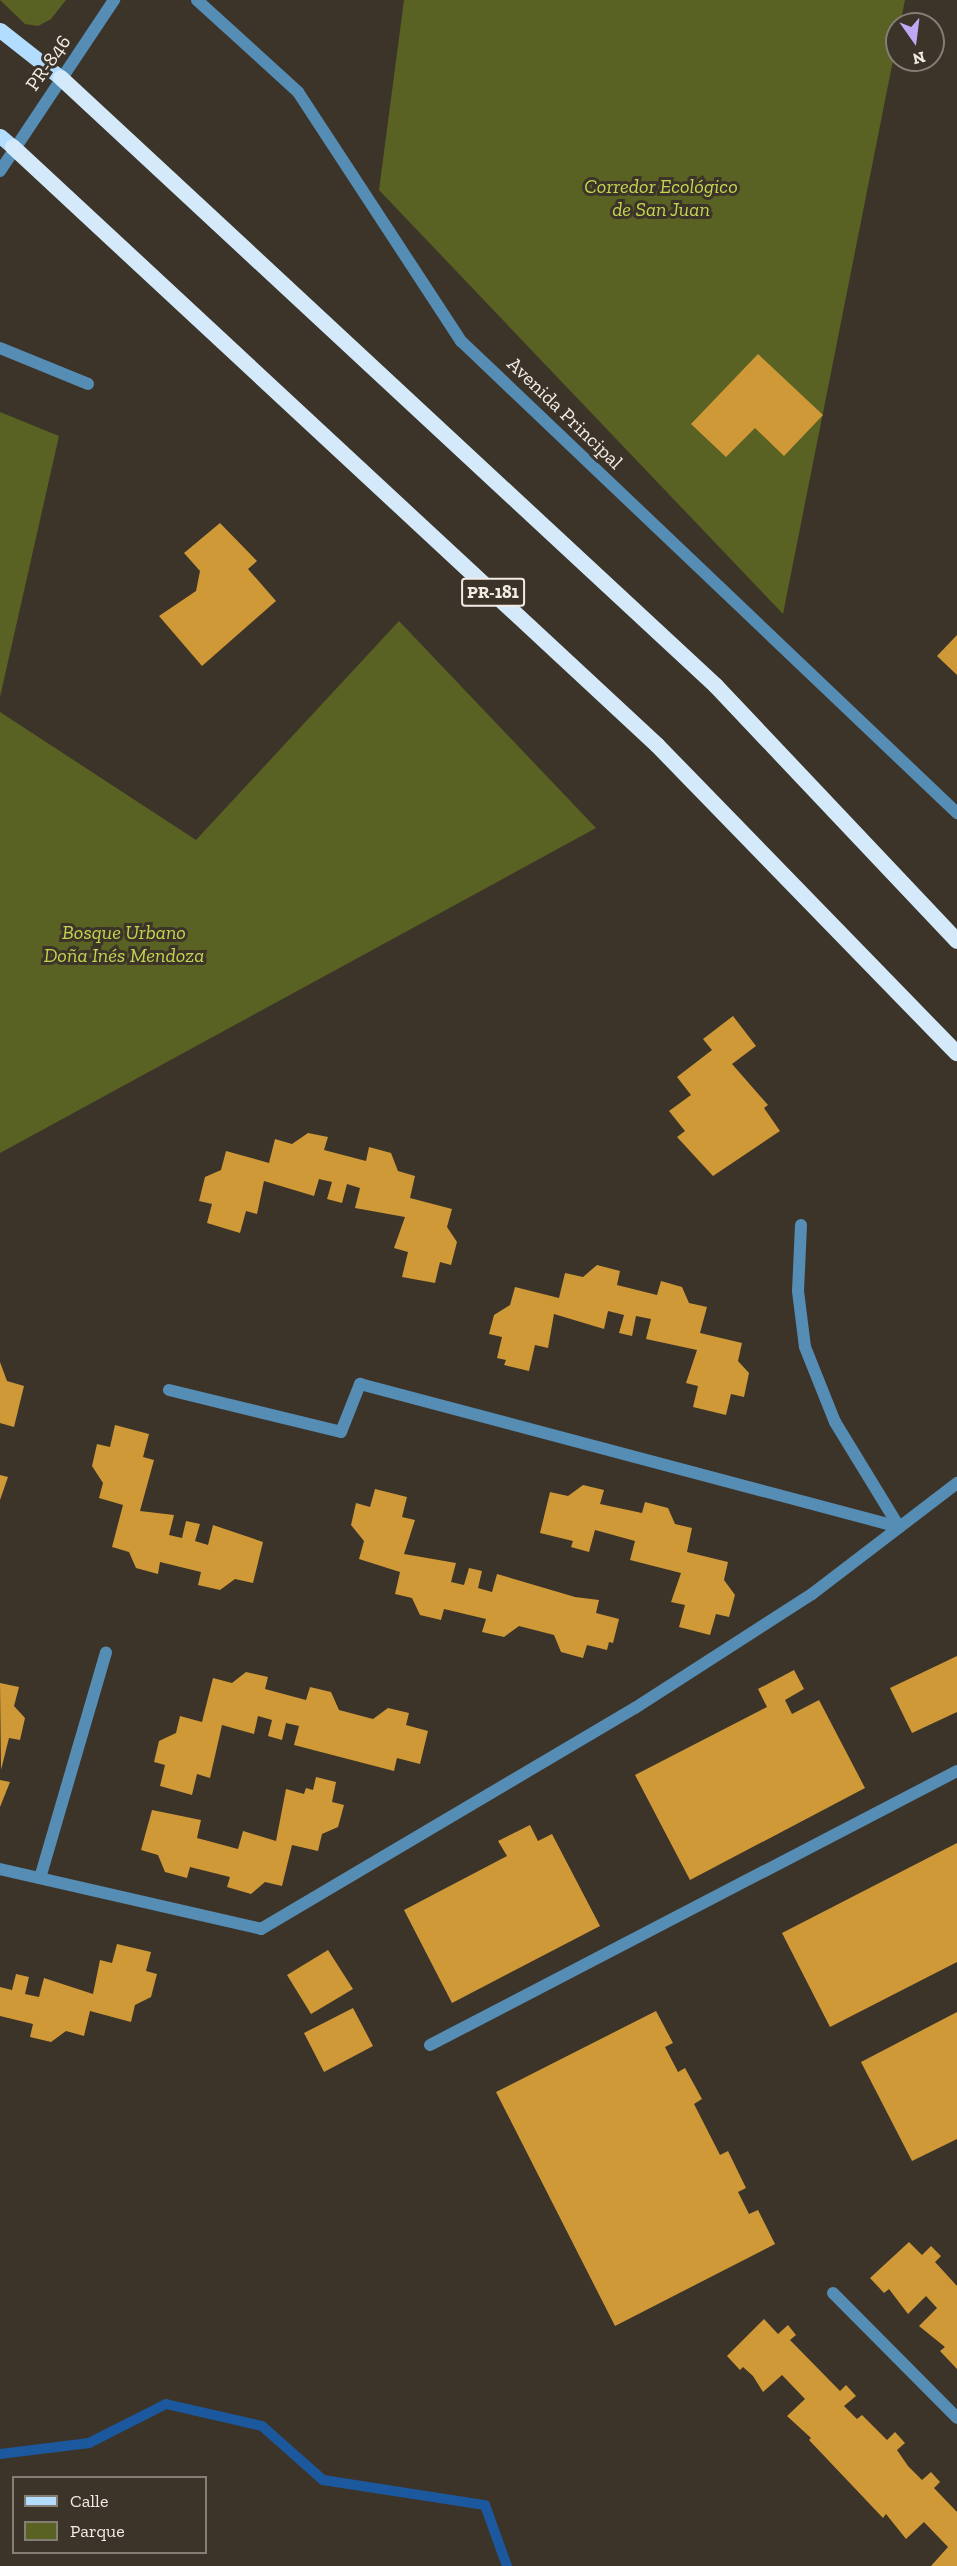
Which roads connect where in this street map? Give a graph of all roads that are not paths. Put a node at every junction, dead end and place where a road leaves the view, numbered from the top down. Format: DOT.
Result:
graph roads {
  1 [pos="114,0"];
  2 [pos="197,0"];
  3 [pos="0,30"];
  4 [pos="61,78"];
  5 [pos="6,141"];
  6 [pos="0,171"];
  7 [pos="0,348"];
  8 [pos="88,384"];
  9 [pos="957,813"];
  10 [pos="957,941"];
  11 [pos="957,1053"];
  12 [pos="801,1225"];
  13 [pos="169,1390"];
  14 [pos="957,1483"];
  15 [pos="899,1527"];
  16 [pos="106,1652"];
  17 [pos="957,1771"];
  18 [pos="0,1869"];
  19 [pos="40,1878"];
  20 [pos="430,2045"];
  21 [pos="833,2294"];
  22 [pos="957,2418"];
  1 -- 4 [label="street, PR-846 / PR-846"];
  2 -- 9 [label="street, Avenida Principal"];
  3 -- 4 [label="main road"];
  4 -- 5 [label="street, PR-846 / PR-846"];
  4 -- 10 [label="highway"];
  5 -- 6 [label="street, PR-846"];
  5 -- 11 [label="highway, PR-181"];
  7 -- 8 [label="street"];
  12 -- 15 [label="street"];
  13 -- 15 [label="street"];
  14 -- 15 [label="street"];
  15 -- 19 [label="street"];
  16 -- 19 [label="street"];
  17 -- 20 [label="street"];
  18 -- 19 [label="street"];
  21 -- 22 [label="street"];
}
